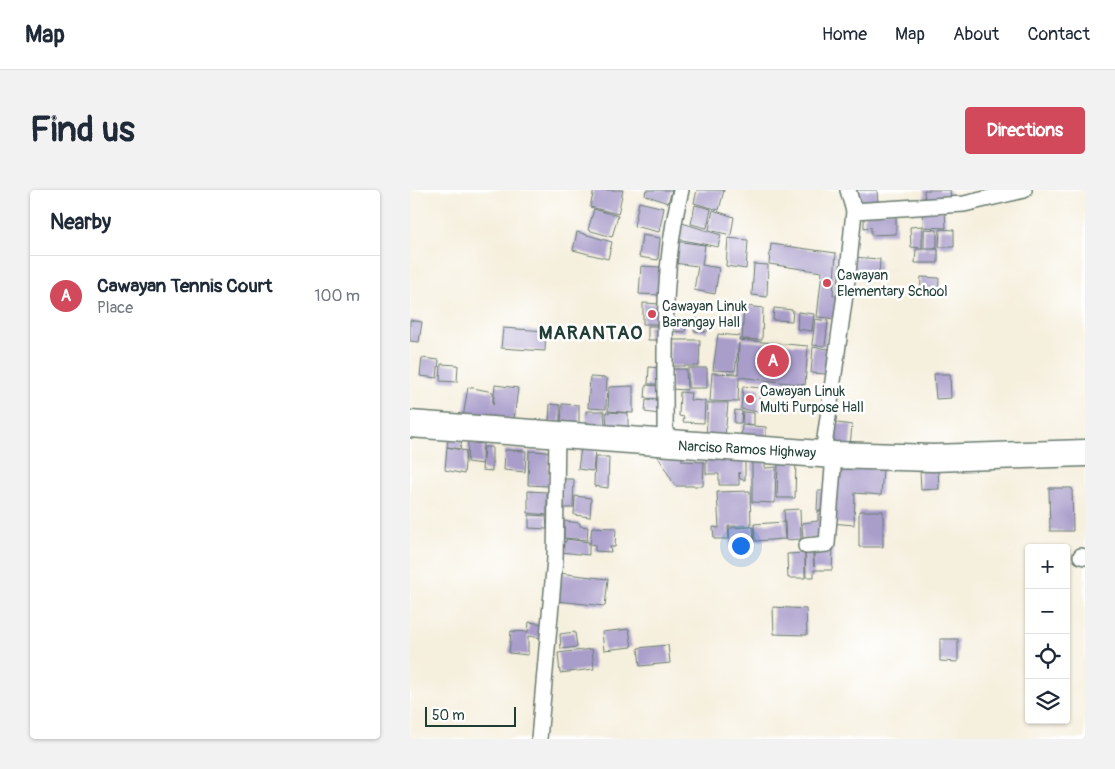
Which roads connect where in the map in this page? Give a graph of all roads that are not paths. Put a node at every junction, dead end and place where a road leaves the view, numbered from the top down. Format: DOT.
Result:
graph roads {
  1 [pos="681,190"];
  2 [pos="848,190"];
  3 [pos="1024,190"];
  4 [pos="854,211"];
  5 [pos="410,424"];
  6 [pos="556,435"];
  7 [pos="665,444"];
  8 [pos="1085,453"];
  9 [pos="828,454"];
  10 [pos="806,546"];
  11 [pos="538,739"];
  1 -- 7 [label="street"];
  2 -- 4 [label="street"];
  3 -- 4 [label="street"];
  4 -- 9 [label="street"];
  5 -- 6 [label="highway, Narciso Ramos Highway"];
  6 -- 7 [label="highway, Narciso Ramos Highway"];
  6 -- 11 [label="street"];
  7 -- 9 [label="highway, Narciso Ramos Highway"];
  8 -- 9 [label="highway, Narciso Ramos Highway"];
  9 -- 10 [label="street"];
}
